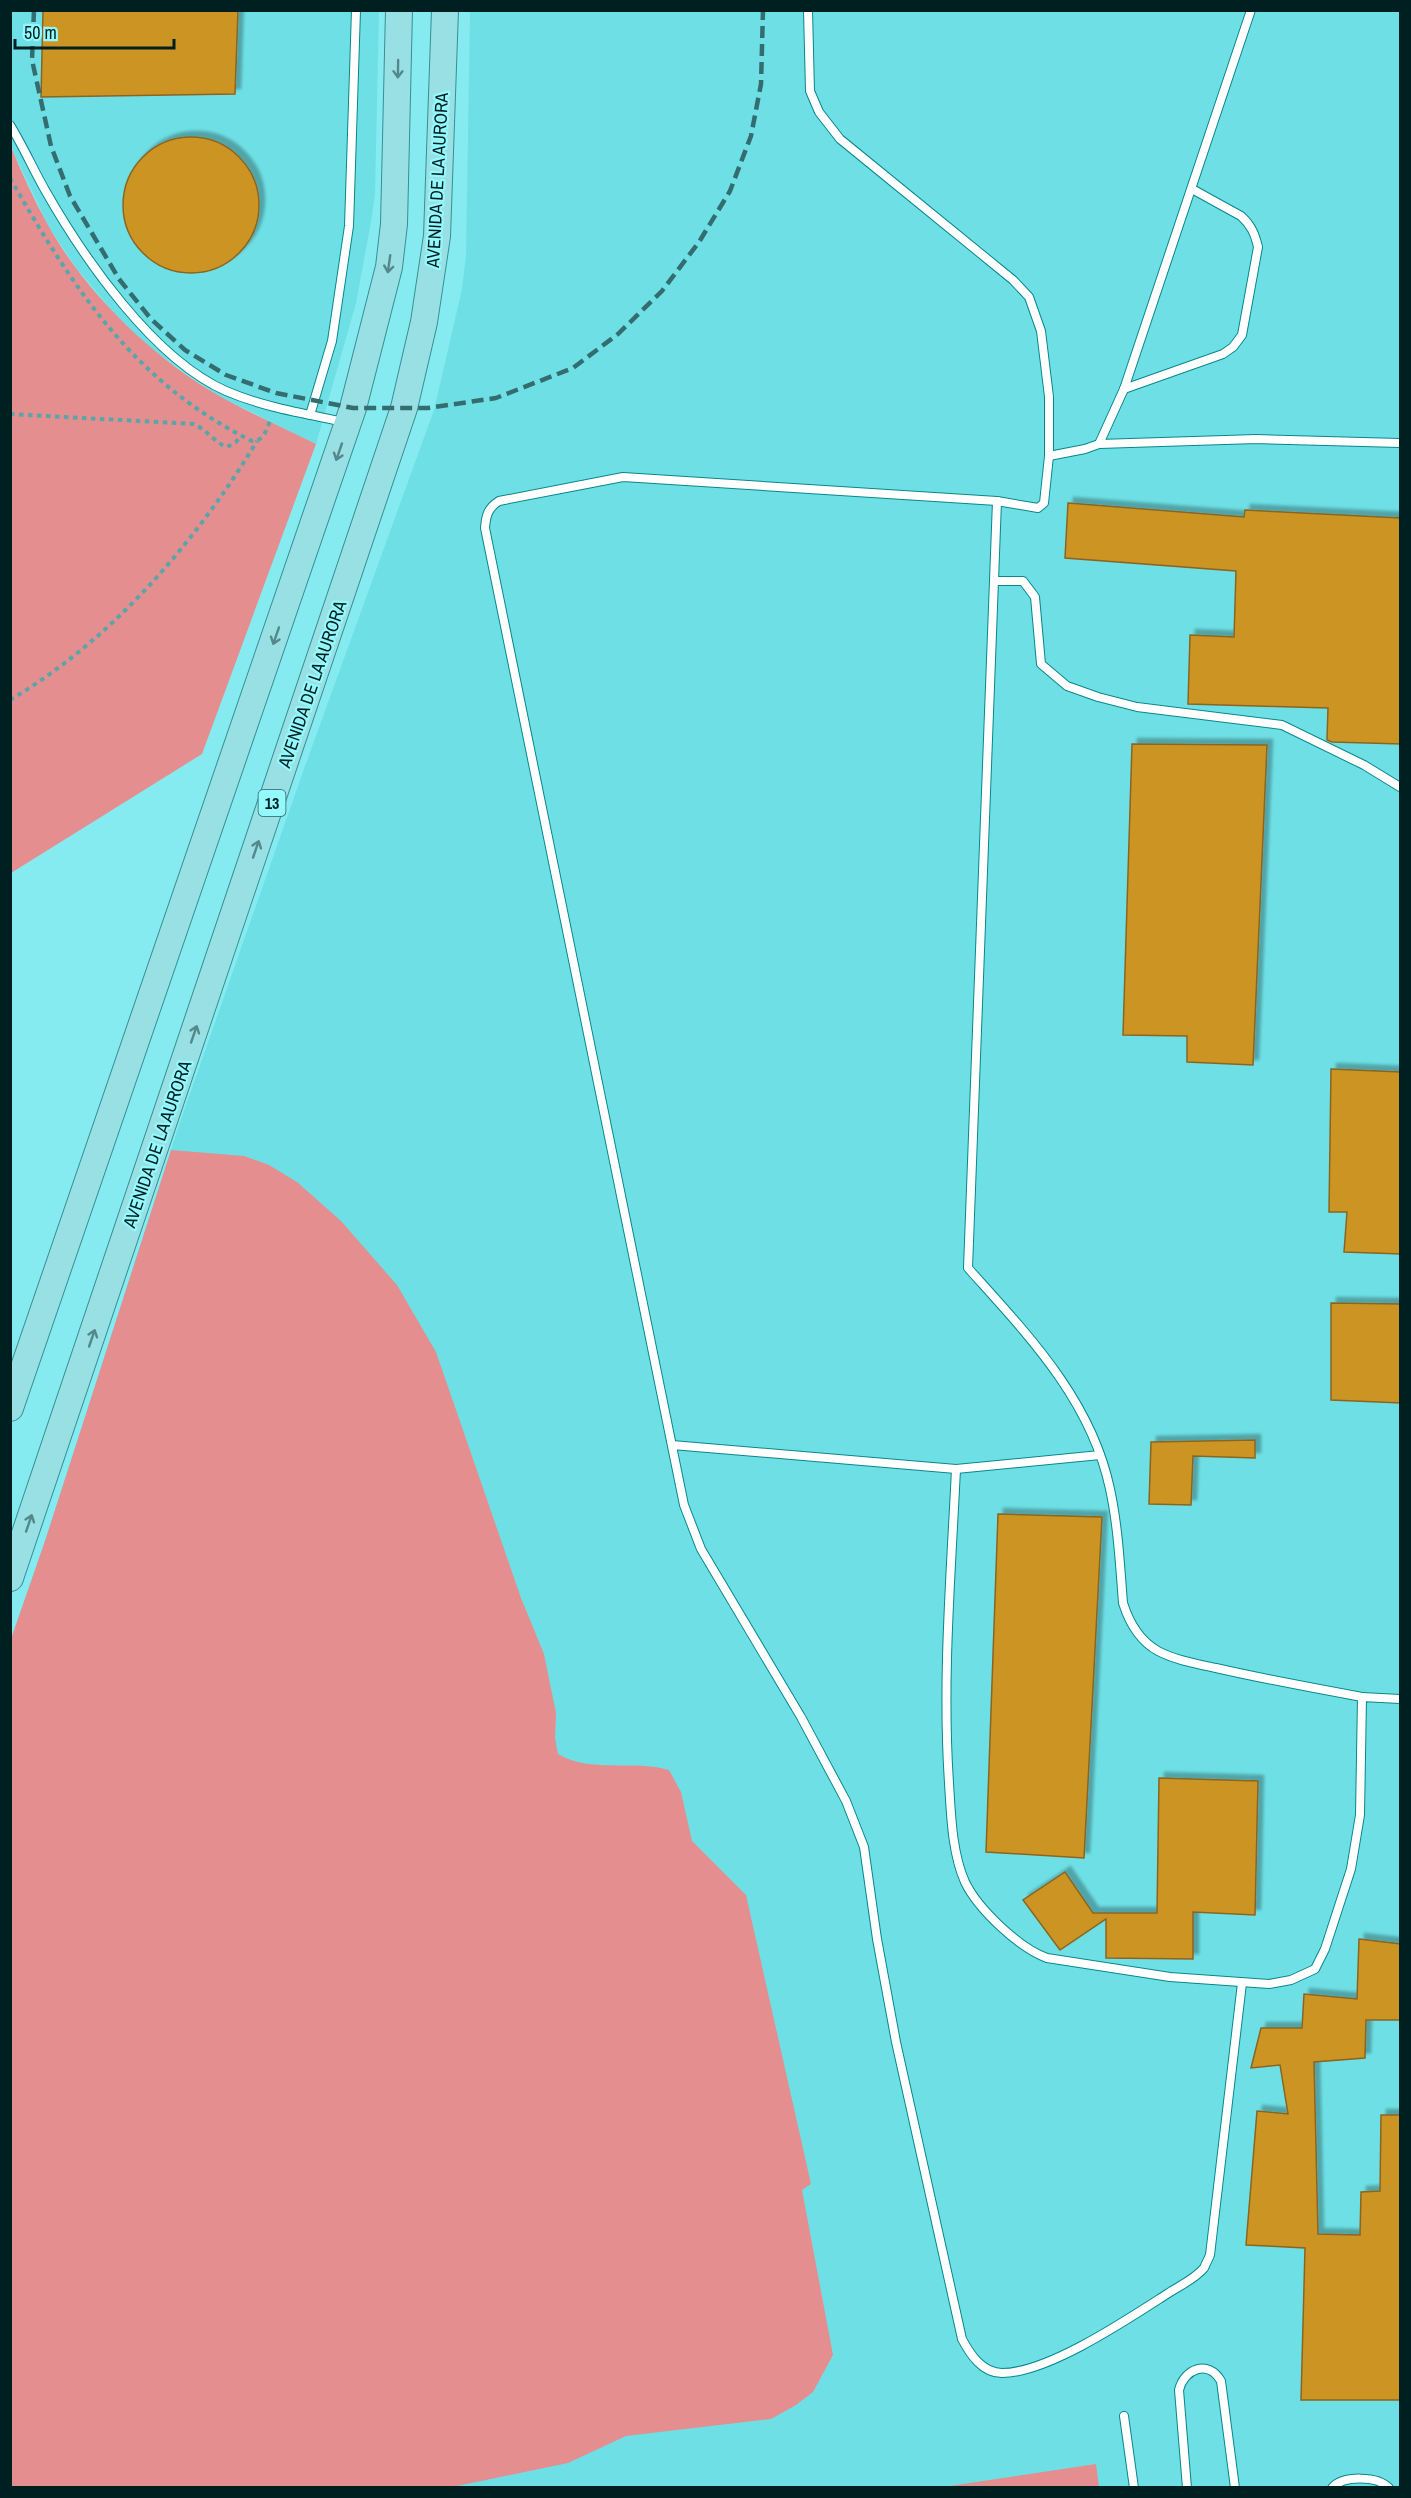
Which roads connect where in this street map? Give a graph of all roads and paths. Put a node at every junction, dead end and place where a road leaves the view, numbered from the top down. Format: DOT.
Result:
graph roads {
  1 [pos="356,10"];
  2 [pos="399,10"];
  3 [pos="445,10"];
  4 [pos="808,10"];
  5 [pos="1251,10"];
  6 [pos="10,125"];
  7 [pos="1192,189"];
  8 [pos="1124,389"];
  9 [pos="10,414"];
  10 [pos="310,414"];
  11 [pos="349,423"];
  12 [pos="241,436"];
  13 [pos="257,441"];
  14 [pos="1401,443"];
  15 [pos="1099,444"];
  16 [pos="1049,456"];
  17 [pos="997,501"];
  18 [pos="994,581"];
  19 [pos="10,700"];
  20 [pos="1401,787"];
  21 [pos="10,1408"];
  22 [pos="672,1445"];
  23 [pos="1100,1455"];
  24 [pos="956,1469"];
  25 [pos="10,1578"];
  26 [pos="1362,1697"];
  27 [pos="1401,1699"];
  28 [pos="1242,1983"];
  29 [pos="1124,2416"];
  30 [pos="1134,2487"];
  31 [pos="1187,2487"];
  32 [pos="1235,2487"];
  33 [pos="1332,2487"];
  34 [pos="1389,2487"];
  1 -- 10 [label="lane"];
  2 -- 11 [label="main road, one-way"];
  25 -- 3 [label="main road, AVENIDA DE LA AURORA / 13, one-way"];
  4 -- 16 [label="lane"];
  5 -- 7 [label="lane"];
  6 -- 10 [label="lane"];
  7 -- 8 [label="lane"];
  7 -- 8 [label="lane"];
  8 -- 15 [label="lane"];
  9 -- 12 [label="path"];
  10 -- 11 [label="lane"];
  11 -- 21 [label="main road, one-way"];
  13 -- 19 [label="path"];
  14 -- 15 [label="lane"];
  15 -- 16 [label="lane"];
  16 -- 17 [label="lane"];
  17 -- 18 [label="lane"];
  17 -- 22 [label="lane"];
  18 -- 20 [label="lane"];
  18 -- 23 [label="lane"];
  22 -- 24 [label="lane"];
  22 -- 28 [label="lane"];
  23 -- 24 [label="lane"];
  23 -- 26 [label="lane"];
  24 -- 28 [label="lane"];
  26 -- 27 [label="lane"];
  26 -- 28 [label="lane"];
  29 -- 30 [label="lane"];
  31 -- 32 [label="lane"];
  33 -- 34 [label="lane"];
}
